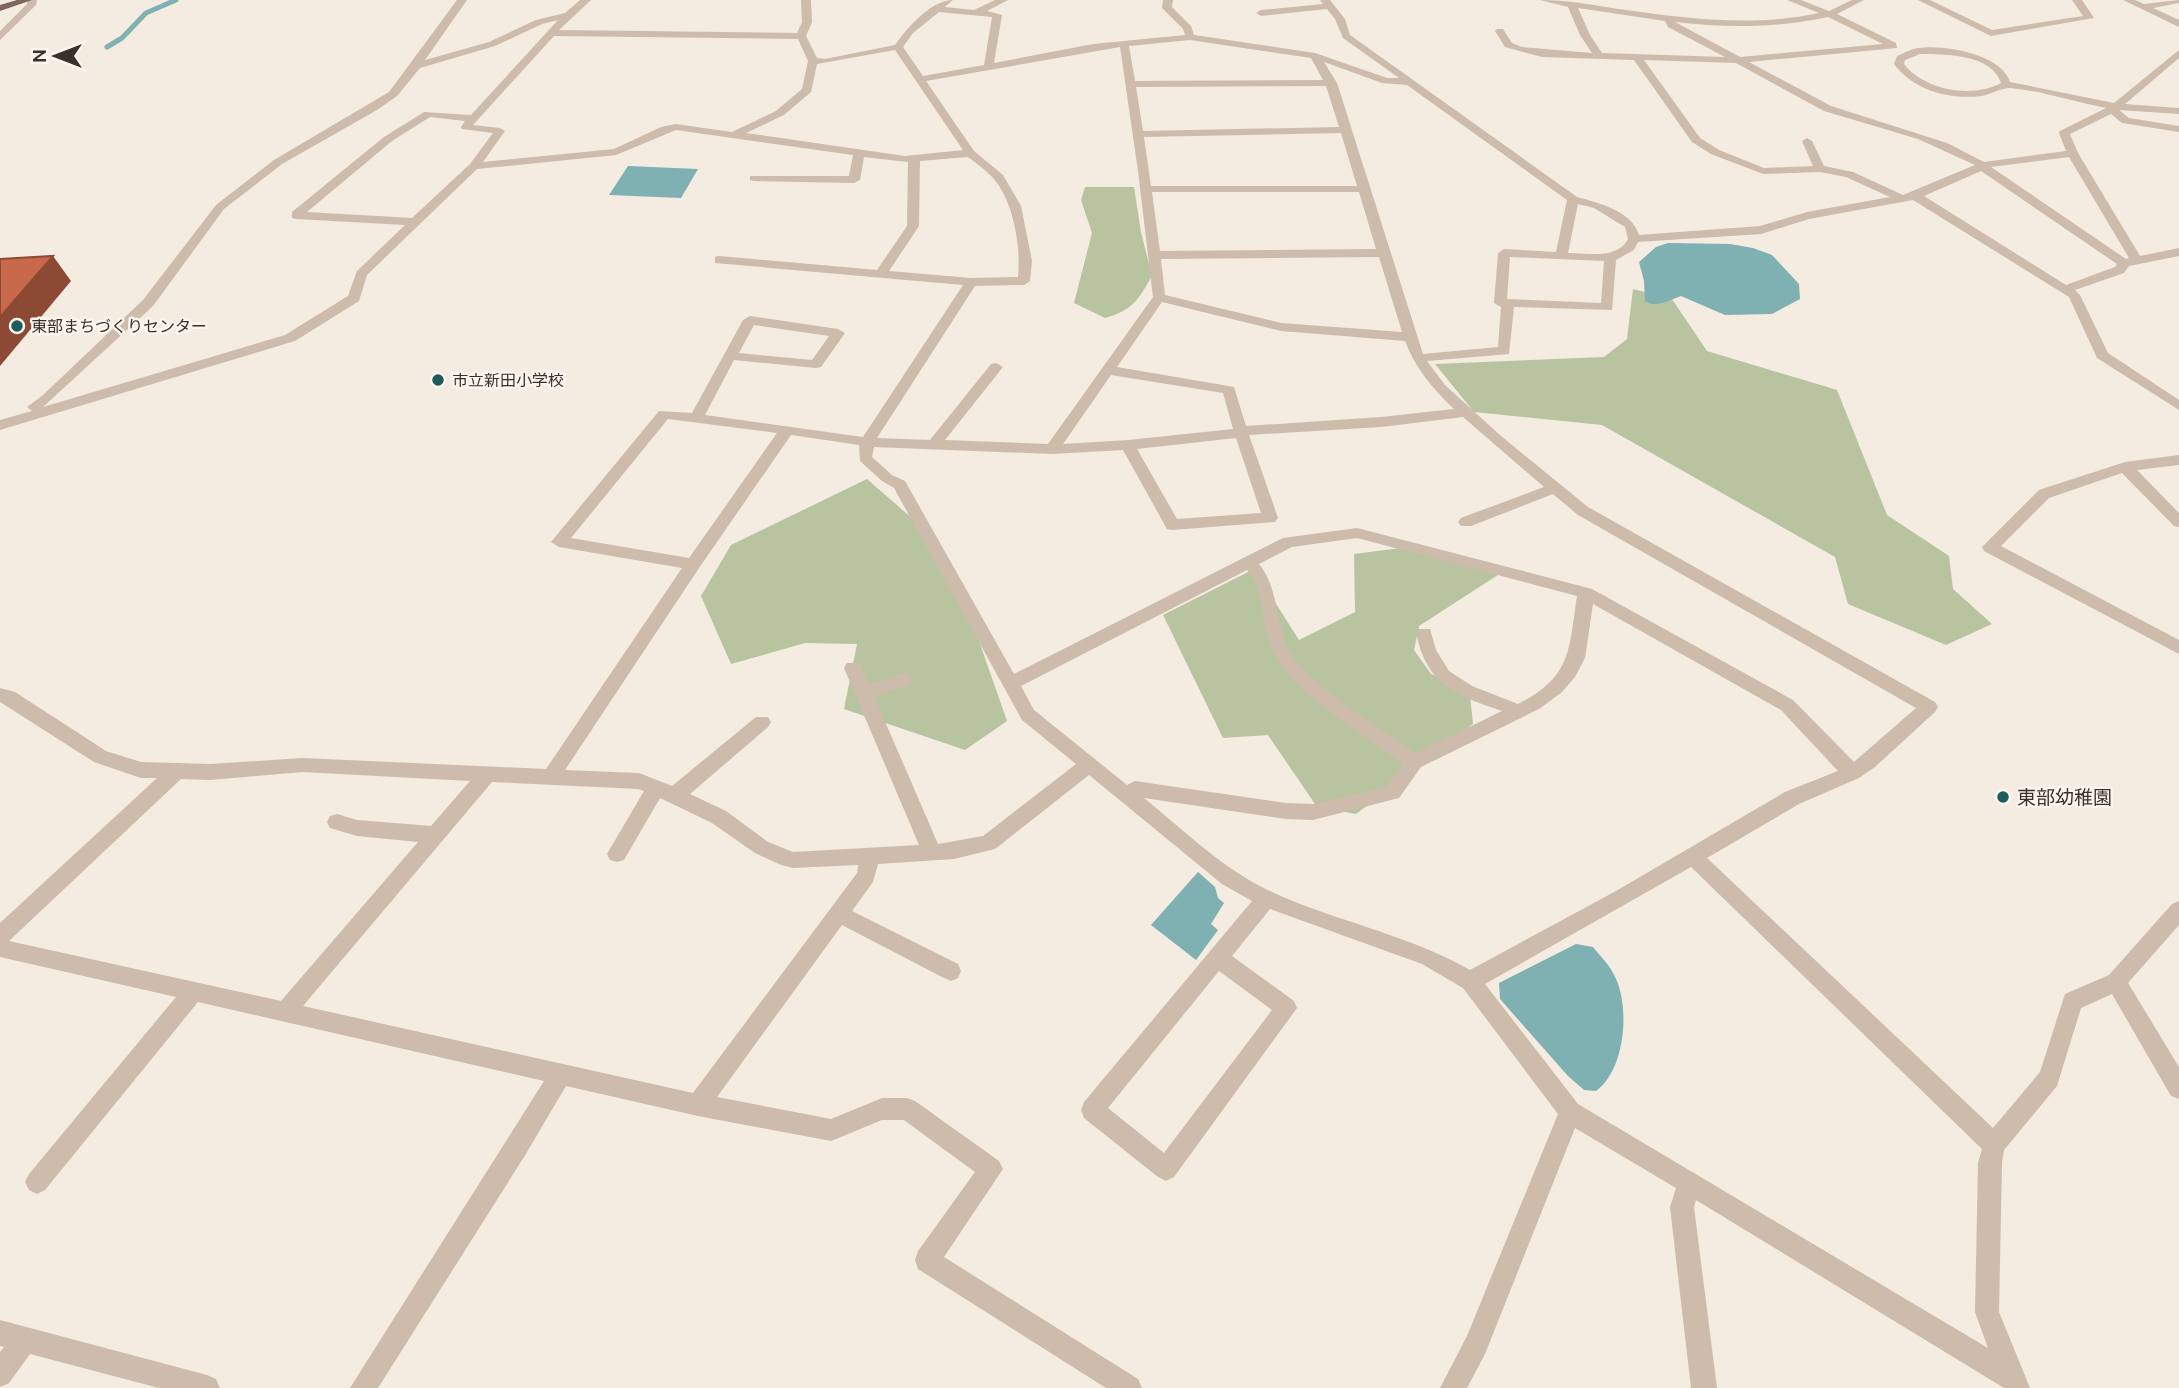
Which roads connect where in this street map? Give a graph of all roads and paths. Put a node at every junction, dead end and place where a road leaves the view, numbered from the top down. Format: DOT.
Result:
graph roads {
  1 [pos="29,0"];
  2 [pos="462,0"];
  3 [pos="586,0"];
  4 [pos="806,0"];
  5 [pos="948,0"];
  6 [pos="1003,0"];
  7 [pos="1168,0"];
  8 [pos="1545,0"];
  9 [pos="1618,0"];
  10 [pos="1792,0"];
  11 [pos="1859,0"];
  12 [pos="1923,0"];
  13 [pos="2077,0"];
  14 [pos="2128,0"];
  15 [pos="2179,0"];
  16 [pos="1327,3"];
  17 [pos="1572,4"];
  18 [pos="0,8"];
  19 [pos="2144,8"];
  20 [pos="939,9"];
  21 [pos="977,12"];
  22 [pos="1627,12"];
  23 [pos="1261,13"];
  24 [pos="1827,13"];
  25 [pos="565,16"];
  26 [pos="1669,19"];
  27 [pos="2179,24"];
  28 [pos="1500,31"];
  29 [pos="552,33"];
  30 [pos="1991,33"];
  31 [pos="801,36"];
  32 [pos="0,37"];
  33 [pos="1190,37"];
  34 [pos="1124,44"];
  35 [pos="1990,45"];
  36 [pos="1894,46"];
  37 [pos="898,47"];
  38 [pos="1980,51"];
  39 [pos="1321,52"];
  40 [pos="2179,52"];
  41 [pos="1908,53"];
  42 [pos="1598,56"];
  43 [pos="1970,56"];
  44 [pos="1637,57"];
  45 [pos="1740,60"];
  46 [pos="813,61"];
  47 [pos="416,66"];
  48 [pos="988,68"];
  49 [pos="918,80"];
  50 [pos="1413,82"];
  51 [pos="1332,83"];
  52 [pos="1130,84"];
  53 [pos="2006,84"];
  54 [pos="2113,108"];
  55 [pos="2179,111"];
  56 [pos="473,118"];
  57 [pos="2179,129"];
  58 [pos="1345,130"];
  59 [pos="1138,134"];
  60 [pos="734,135"];
  61 [pos="1807,141"];
  62 [pos="859,151"];
  63 [pos="970,153"];
  64 [pos="2072,153"];
  65 [pos="914,159"];
  66 [pos="1984,165"];
  67 [pos="474,166"];
  68 [pos="1820,169"];
  69 [pos="754,178"];
  70 [pos="1364,189"];
  71 [pos="1146,190"];
  72 [pos="1909,198"];
  73 [pos="1573,199"];
  74 [pos="412,222"];
  75 [pos="1634,239"];
  76 [pos="2179,252"];
  77 [pos="1383,253"];
  78 [pos="1155,255"];
  79 [pos="1561,256"];
  80 [pos="1610,258"];
  81 [pos="719,260"];
  82 [pos="2130,261"];
  83 [pos="881,274"];
  84 [pos="971,282"];
  85 [pos="2064,290"];
  86 [pos="1159,297"];
  87 [pos="1508,304"];
  88 [pos="1410,337"];
  89 [pos="730,356"];
  90 [pos="1418,358"];
  91 [pos="996,367"];
  92 [pos="1109,370"];
  93 [pos="2179,406"];
  94 [pos="1465,412"];
  95 [pos="695,418"];
  96 [pos="5,423"];
  97 [pos="787,430"];
  98 [pos="1240,432"];
  99 [pos="867,442"];
  100 [pos="934,444"];
  101 [pos="1128,445"];
  102 [pos="1052,449"];
  103 [pos="2179,460"];
  104 [pos="2125,467"];
  105 [pos="1555,488"];
  106 [pos="1466,522"];
  107 [pos="2179,522"];
  108 [pos="1248,562"];
  109 [pos="693,564"];
  110 [pos="1586,593"];
  111 [pos="1424,633"];
  112 [pos="2179,648"];
  113 [pos="853,668"];
  114 [pos="904,680"];
  115 [pos="1010,684"];
  116 [pos="863,692"];
  117 [pos="0,695"];
  118 [pos="1516,713"];
  119 [pos="762,722"];
  120 [pos="1415,762"];
  121 [pos="1090,764"];
  122 [pos="175,773"];
  123 [pos="488,773"];
  124 [pos="1852,773"];
  125 [pos="551,776"];
  126 [pos="656,788"];
  127 [pos="1128,794"];
  128 [pos="675,795"];
  129 [pos="337,822"];
  130 [pos="435,835"];
  131 [pos="929,853"];
  132 [pos="617,854"];
  133 [pos="869,856"];
  134 [pos="1692,856"];
  135 [pos="1266,899"];
  136 [pos="2179,911"];
  137 [pos="839,914"];
  138 [pos="0,936"];
  139 [pos="0,948"];
  140 [pos="1218,958"];
  141 [pos="951,971"];
  142 [pos="1470,981"];
  143 [pos="2116,982"];
  144 [pos="194,991"];
  145 [pos="285,1012"];
  146 [pos="561,1073"];
  147 [pos="2179,1088"];
  148 [pos="698,1105"];
  149 [pos="1570,1112"];
  150 [pos="1994,1145"];
  151 [pos="37,1182"];
  152 [pos="1689,1183"];
  153 [pos="12,1336"];
  154 [pos="0,1374"];
  155 [pos="2014,1381"];
  156 [pos="207,1388"];
  157 [pos="363,1388"];
  158 [pos="1129,1388"];
  159 [pos="1453,1388"];
  160 [pos="1704,1388"];
  1 -- 18 [label="main road"];
  1 -- 32 [label="street"];
  2 -- 47 [label="street"];
  3 -- 25 [label="street"];
  4 -- 31 [label="street"];
  5 -- 20 [label="street"];
  6 -- 21 [label="street"];
  7 -- 33 [label="street"];
  8 -- 17 [label="street"];
  9 -- 22 [label="street"];
  10 -- 24 [label="street"];
  11 -- 24 [label="street"];
  12 -- 30 [label="street"];
  13 -- 30 [label="street"];
  14 -- 19 [label="street"];
  15 -- 19 [label="street"];
  16 -- 23 [label="street"];
  16 -- 50 [label="street"];
  17 -- 22 [label="street"];
  17 -- 42 [label="street"];
  19 -- 27 [label="street"];
  20 -- 21 [label="street"];
  20 -- 37 [label="street"];
  21 -- 48 [label="street"];
  22 -- 26 [label="street"];
  24 -- 26 [label="street"];
  24 -- 36 [label="street"];
  25 -- 29 [label="street"];
  25 -- 47 [label="street"];
  26 -- 45 [label="street"];
  28 -- 42 [label="street"];
  29 -- 31 [label="street"];
  29 -- 56 [label="street"];
  30 -- 35 [label="street"];
  31 -- 46 [label="street"];
  33 -- 34 [label="street"];
  33 -- 39 [label="street"];
  34 -- 48 [label="street"];
  34 -- 52 [label="street"];
  36 -- 41 [label="street"];
  36 -- 45 [label="street"];
  37 -- 46 [label="street"];
  37 -- 49 [label="street"];
  38 -- 43 [label="street"];
  39 -- 50 [label="street"];
  39 -- 51 [label="street"];
  40 -- 54 [label="street"];
  41 -- 43 [label="street"];
  41 -- 53 [label="street"];
  42 -- 44 [label="street"];
  43 -- 53 [label="street"];
  44 -- 45 [label="street"];
  44 -- 68 [label="street"];
  45 -- 66 [label="street"];
  46 -- 60 [label="street"];
  47 -- 96 [label="street"];
  48 -- 49 [label="street"];
  49 -- 63 [label="street"];
  50 -- 73 [label="street"];
  51 -- 52 [label="street"];
  51 -- 58 [label="street"];
  52 -- 59 [label="street"];
  53 -- 54 [label="street"];
  54 -- 55 [label="street"];
  54 -- 57 [label="street"];
  54 -- 64 [label="street"];
  56 -- 67 [label="street"];
  56 -- 74 [label="street"];
  58 -- 59 [label="street"];
  58 -- 70 [label="street"];
  59 -- 71 [label="street"];
  60 -- 62 [label="street"];
  60 -- 67 [label="street"];
  61 -- 68 [label="street"];
  62 -- 65 [label="street"];
  62 -- 69 [label="street"];
  63 -- 65 [label="street"];
  63 -- 84 [label="street"];
  64 -- 66 [label="street"];
  64 -- 82 [label="street"];
  65 -- 83 [label="street"];
  66 -- 72 [label="street"];
  66 -- 82 [label="street"];
  67 -- 74 [label="street"];
  68 -- 72 [label="street"];
  70 -- 71 [label="street"];
  70 -- 77 [label="street"];
  71 -- 78 [label="street"];
  72 -- 75 [label="street"];
  72 -- 85 [label="street"];
  73 -- 75 [label="street"];
  73 -- 79 [label="street"];
  74 -- 96 [label="street"];
  75 -- 80 [label="street"];
  76 -- 82 [label="street"];
  77 -- 78 [label="street"];
  77 -- 88 [label="street"];
  78 -- 86 [label="street"];
  79 -- 80 [label="street"];
  79 -- 87 [label="street"];
  80 -- 87 [label="street"];
  81 -- 83 [label="street"];
  82 -- 85 [label="street"];
  83 -- 84 [label="street"];
  84 -- 99 [label="street"];
  85 -- 93 [label="street"];
  86 -- 88 [label="street"];
  86 -- 92 [label="street"];
  87 -- 90 [label="street"];
  88 -- 90 [label="street"];
  89 -- 89 [label="street"];
  89 -- 95 [label="street"];
  90 -- 94 [label="street"];
  91 -- 100 [label="street"];
  92 -- 98 [label="street"];
  92 -- 102 [label="street"];
  94 -- 98 [label="street"];
  94 -- 105 [label="street"];
  95 -- 97 [label="street"];
  95 -- 109 [label="street"];
  97 -- 99 [label="street"];
  97 -- 109 [label="street"];
  98 -- 101 [label="street"];
  98 -- 101 [label="street"];
  99 -- 100 [label="street"];
  99 -- 115 [label="street"];
  100 -- 102 [label="street"];
  101 -- 102 [label="street"];
  103 -- 104 [label="street"];
  104 -- 107 [label="street"];
  104 -- 112 [label="street"];
  105 -- 106 [label="street"];
  105 -- 124 [label="street"];
  108 -- 110 [label="street"];
  108 -- 115 [label="street"];
  108 -- 120 [label="street"];
  109 -- 125 [label="street"];
  110 -- 118 [label="street"];
  110 -- 124 [label="street"];
  111 -- 118 [label="street"];
  113 -- 116 [label="street"];
  114 -- 116 [label="street"];
  115 -- 121 [label="street"];
  116 -- 131 [label="street"];
  117 -- 122 [label="street"];
  118 -- 120 [label="street"];
  119 -- 128 [label="street"];
  120 -- 127 [label="street"];
  121 -- 127 [label="street"];
  121 -- 131 [label="street"];
  122 -- 123 [label="street"];
  122 -- 138 [label="street"];
  123 -- 125 [label="street"];
  123 -- 130 [label="street"];
  124 -- 134 [label="street"];
  125 -- 126 [label="street"];
  126 -- 128 [label="street"];
  126 -- 132 [label="street"];
  127 -- 135 [label="street"];
  128 -- 133 [label="street"];
  129 -- 130 [label="street"];
  130 -- 145 [label="street"];
  131 -- 133 [label="street"];
  133 -- 137 [label="street"];
  134 -- 142 [label="street"];
  134 -- 150 [label="street"];
  135 -- 140 [label="street"];
  135 -- 142 [label="street"];
  136 -- 143 [label="street"];
  137 -- 141 [label="street"];
  137 -- 148 [label="street"];
  139 -- 144 [label="street"];
  140 -- 140 [label="street"];
  142 -- 149 [label="street"];
  143 -- 147 [label="street"];
  143 -- 150 [label="street"];
  144 -- 145 [label="street"];
  144 -- 151 [label="street"];
  145 -- 146 [label="street"];
  146 -- 148 [label="street"];
  146 -- 157 [label="street"];
  148 -- 158 [label="street"];
  149 -- 152 [label="street"];
  149 -- 159 [label="street"];
  150 -- 155 [label="street"];
  152 -- 155 [label="street"];
  152 -- 160 [label="street"];
  153 -- 154 [label="street"];
  153 -- 156 [label="street"];
}
